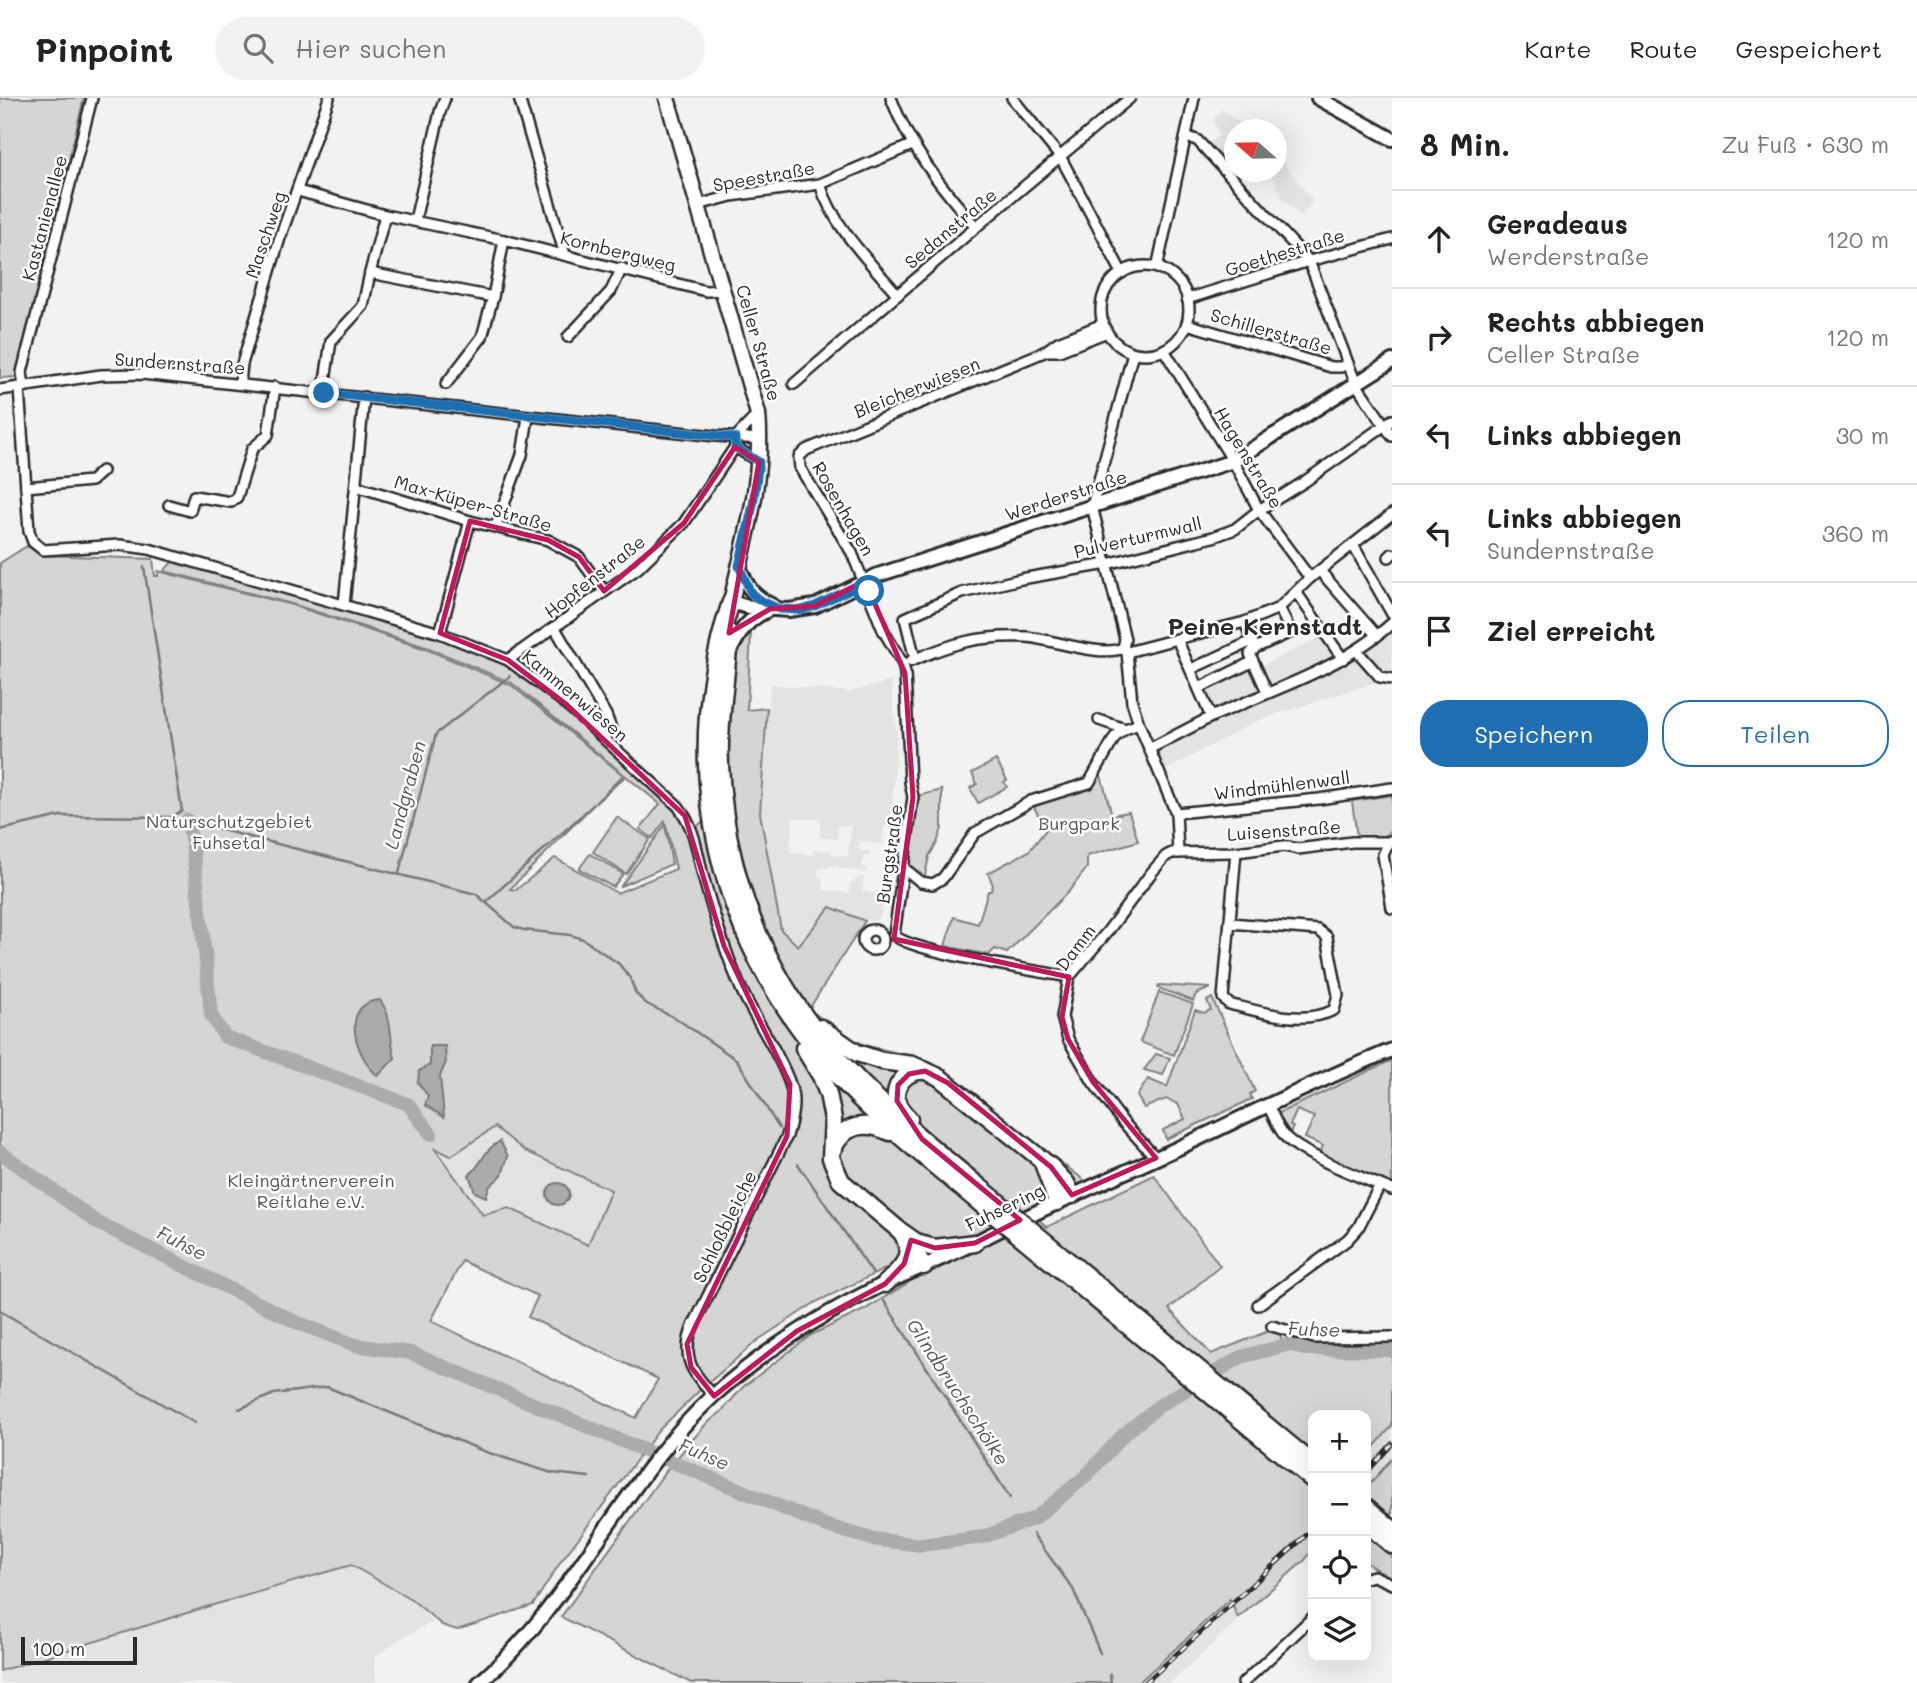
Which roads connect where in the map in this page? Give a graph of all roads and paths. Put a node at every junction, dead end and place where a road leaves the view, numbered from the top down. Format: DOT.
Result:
graph roads {
  1 [pos="92,98"];
  2 [pos="329,98"];
  3 [pos="445,98"];
  4 [pos="519,98"];
  5 [pos="667,98"];
  6 [pos="891,98"];
  7 [pos="1012,98"];
  8 [pos="1130,98"];
  9 [pos="1194,98"];
  10 [pos="1318,98"];
  11 [pos="1186,137"];
  12 [pos="1392,139"];
  13 [pos="912,145"];
  14 [pos="1061,158"];
  15 [pos="820,184"];
  16 [pos="298,191"];
  17 [pos="698,205"];
  18 [pos="385,215"];
  19 [pos="415,220"];
  20 [pos="976,227"];
  21 [pos="1392,239"];
  22 [pos="504,240"];
  23 [pos="565,255"];
  24 [pos="1309,261"];
  25 [pos="622,268"];
  26 [pos="1157,268"];
  27 [pos="370,273"];
  28 [pos="1122,273"];
  29 [pos="723,290"];
  30 [pos="898,295"];
  31 [pos="493,297"];
  32 [pos="1187,299"];
  33 [pos="1187,324"];
  34 [pos="1105,328"];
  35 [pos="568,337"];
  36 [pos="1164,350"];
  37 [pos="1133,353"];
  38 [pos="1392,361"];
  39 [pos="1347,364"];
  40 [pos="325,380"];
  41 [pos="240,383"];
  42 [pos="446,384"];
  43 [pos="794,384"];
  44 [pos="1356,384"];
  45 [pos="22,387"];
  46 [pos="275,387"];
  47 [pos="0,390"];
  48 [pos="364,397"];
  49 [pos="758,414"];
  50 [pos="528,416"];
  51 [pos="1392,420"];
  52 [pos="1382,425"];
  53 [pos="1392,436"];
  54 [pos="760,439"];
  55 [pos="735,443"];
  56 [pos="799,457"];
  57 [pos="1233,461"];
  58 [pos="759,462"];
  59 [pos="102,471"];
  60 [pos="356,486"];
  61 [pos="26,487"];
  62 [pos="169,505"];
  63 [pos="1092,506"];
  64 [pos="1259,510"];
  65 [pos="1392,514"];
  66 [pos="470,521"];
  67 [pos="496,526"];
  68 [pos="1353,545"];
  69 [pos="43,550"];
  70 [pos="1107,564"];
  71 [pos="739,566"];
  72 [pos="1320,571"];
  73 [pos="1310,579"];
  74 [pos="865,582"];
  75 [pos="604,591"];
  76 [pos="1296,592"];
  77 [pos="731,603"];
  78 [pos="344,605"];
  79 [pos="1279,608"];
  80 [pos="775,609"];
  81 [pos="1392,614"];
  82 [pos="1245,622"];
  83 [pos="1392,623"];
  84 [pos="555,628"];
  85 [pos="440,633"];
  86 [pos="1377,636"];
  87 [pos="1177,639"];
  88 [pos="1253,644"];
  89 [pos="1357,651"];
  90 [pos="728,654"];
  91 [pos="915,659"];
  92 [pos="1343,659"];
  93 [pos="508,660"];
  94 [pos="1252,662"];
  95 [pos="903,664"];
  96 [pos="1191,669"];
  97 [pos="1392,679"];
  98 [pos="1199,688"];
  99 [pos="1267,692"];
  100 [pos="907,693"];
  101 [pos="1211,717"];
  102 [pos="1099,720"];
  103 [pos="1139,724"];
  104 [pos="1125,729"];
  105 [pos="612,731"];
  106 [pos="1149,749"];
  107 [pos="1392,788"];
  108 [pos="1176,813"];
  109 [pos="1391,841"];
  110 [pos="1236,852"];
  111 [pos="1178,853"];
  112 [pos="905,869"];
  113 [pos="1392,908"];
  114 [pos="1230,923"];
  115 [pos="883,937"];
  116 [pos="897,938"];
  117 [pos="1069,977"];
  118 [pos="796,1014"];
  119 [pos="1392,1050"];
  120 [pos="782,1066"];
  121 [pos="930,1072"];
  122 [pos="1268,1105"];
  123 [pos="904,1139"];
  124 [pos="922,1139"];
  125 [pos="1153,1154"];
  126 [pos="831,1158"];
  127 [pos="1380,1185"];
  128 [pos="1392,1190"];
  129 [pos="1064,1198"];
  130 [pos="987,1201"];
  131 [pos="910,1239"];
  132 [pos="975,1243"];
  133 [pos="924,1266"];
  134 [pos="885,1284"];
  135 [pos="1258,1305"];
  136 [pos="1272,1326"];
  137 [pos="1392,1337"];
  138 [pos="714,1396"];
  139 [pos="1237,1408"];
  140 [pos="1308,1460"];
  141 [pos="1308,1475"];
  142 [pos="1371,1516"];
  143 [pos="1371,1519"];
  144 [pos="1392,1529"];
  145 [pos="1392,1545"];
  146 [pos="1371,1577"];
  147 [pos="1392,1584"];
  148 [pos="1308,1622"];
  149 [pos="480,1683"];
  150 [pos="1243,1683"];
  1 -- 45 [label="street, Kastanienallee"];
  2 -- 16 [label="street, Maschweg"];
  3 -- 19 [label="street"];
  4 -- 23 [label="street"];
  5 -- 17 [label="main road, Celler Straße"];
  6 -- 13 [label="street"];
  7 -- 14 [label="street"];
  8 -- 14 [label="street, Sedanstraße"];
  9 -- 11 [label="street"];
  10 -- 12 [label="street"];
  11 -- 24 [label="street"];
  11 -- 26 [label="street"];
  13 -- 15 [label="street, Speestraße"];
  13 -- 20 [label="street"];
  14 -- 20 [label="street, Sedanstraße"];
  14 -- 28 [label="street"];
  15 -- 17 [label="street, Speestraße"];
  15 -- 30 [label="street"];
  16 -- 18 [label="street, Kornbergweg"];
  16 -- 41 [label="street, Maschweg"];
  17 -- 29 [label="main road, Celler Straße"];
  18 -- 19 [label="street, Kornbergweg"];
  18 -- 27 [label="street"];
  19 -- 22 [label="street, Kornbergweg"];
  20 -- 30 [label="street, Sedanstraße"];
  21 -- 24 [label="street, Goethestraße"];
  22 -- 23 [label="street, Kornbergweg"];
  22 -- 31 [label="street"];
  23 -- 25 [label="street, Kornbergweg"];
  24 -- 32 [label="street, Goethestraße"];
  24 -- 39 [label="street"];
  25 -- 29 [label="street, Kornbergweg"];
  25 -- 35 [label="street"];
  26 -- 28 [label="street"];
  26 -- 32 [label="street"];
  27 -- 31 [label="street"];
  27 -- 40 [label="street"];
  28 -- 34 [label="street"];
  29 -- 49 [label="main road, Celler Straße"];
  30 -- 43 [label="street, Sedanstraße"];
  31 -- 42 [label="street"];
  32 -- 33 [label="street"];
  33 -- 36 [label="street"];
  33 -- 39 [label="street, Schillerstraße"];
  34 -- 37 [label="street"];
  34 -- 56 [label="street, Bleicherwiesen"];
  36 -- 37 [label="street"];
  36 -- 57 [label="street, Hagenstraße"];
  37 -- 63 [label="street"];
  38 -- 44 [label="street, Werderstraße"];
  39 -- 44 [label="street"];
  41 -- 45 [label="street, Sundernstraße"];
  41 -- 46 [label="street, Sundernstraße"];
  44 -- 52 [label="street"];
  44 -- 57 [label="street, Werderstraße"];
  45 -- 47 [label="street, Sundernstraße"];
  45 -- 61 [label="street, Kastanienallee"];
  46 -- 48 [label="street, Sundernstraße"];
  46 -- 62 [label="street"];
  48 -- 50 [label="street, Sundernstraße"];
  48 -- 60 [label="street"];
  49 -- 54 [label="main road, Celler Straße"];
  49 -- 55 [label="street, Hopfenstraße"];
  50 -- 55 [label="street, Sundernstraße"];
  50 -- 67 [label="street"];
  51 -- 52 [label="street, Pulverturmwall"];
  52 -- 53 [label="street"];
  52 -- 64 [label="street, Pulverturmwall"];
  54 -- 55 [label="street, Sundernstraße"];
  54 -- 58 [label="main road, Celler Straße"];
  55 -- 58 [label="street"];
  55 -- 75 [label="street, Hopfenstraße"];
  56 -- 74 [label="street, Rosenhagen"];
  57 -- 63 [label="street, Werderstraße"];
  57 -- 64 [label="street, Hagenstraße"];
  58 -- 71 [label="main road, Celler Straße"];
  59 -- 61 [label="street"];
  60 -- 66 [label="street, Max-Küper-Straße"];
  60 -- 78 [label="street"];
  61 -- 69 [label="street, Kastanienallee"];
  63 -- 70 [label="street"];
  63 -- 74 [label="street, Werderstraße"];
  64 -- 70 [label="street, Pulverturmwall"];
  64 -- 73 [label="street, Hagenstraße"];
  65 -- 68 [label="street"];
  66 -- 67 [label="street, Max-Küper-Straße"];
  66 -- 85 [label="street"];
  67 -- 75 [label="street, Max-Küper-Straße"];
  68 -- 72 [label="street"];
  68 -- 81 [label="street"];
  69 -- 78 [label="street, Kammerwiesen"];
  70 -- 91 [label="street, Pulverturmwall"];
  70 -- 91 [label="street"];
  71 -- 77 [label="main road, Celler Straße"];
  71 -- 80 [label="street"];
  72 -- 73 [label="street"];
  72 -- 86 [label="street"];
  73 -- 76 [label="street"];
  74 -- 80 [label="street, Werderstraße"];
  74 -- 95 [label="street, Rosenhagen"];
  75 -- 84 [label="street, Hopfenstraße"];
  76 -- 79 [label="street"];
  76 -- 92 [label="street"];
  77 -- 80 [label="street, Werderstraße"];
  77 -- 90 [label="highway"];
  77 -- 118 [label="highway"];
  78 -- 85 [label="street, Kammerwiesen"];
  79 -- 82 [label="street"];
  79 -- 88 [label="street"];
  80 -- 90 [label="street"];
  82 -- 87 [label="street"];
  82 -- 88 [label="street"];
  83 -- 86 [label="street"];
  84 -- 93 [label="street, Hopfenstraße"];
  84 -- 105 [label="street, Kammerwiesen"];
  85 -- 93 [label="street, Kammerwiesen"];
  86 -- 89 [label="street"];
  87 -- 96 [label="street"];
  87 -- 103 [label="street"];
  88 -- 94 [label="street"];
  88 -- 96 [label="street"];
  89 -- 92 [label="street"];
  89 -- 97 [label="street"];
  90 -- 118 [label="highway"];
  91 -- 95 [label="street"];
  92 -- 99 [label="street"];
  93 -- 120 [label="street, Kammerwiesen"];
  94 -- 98 [label="street"];
  94 -- 99 [label="street"];
  95 -- 100 [label="street, Rosenhagen"];
  96 -- 98 [label="street"];
  98 -- 101 [label="street"];
  99 -- 101 [label="street"];
  100 -- 112 [label="street, Burgstraße"];
  101 -- 106 [label="street"];
  102 -- 104 [label="street"];
  103 -- 104 [label="street"];
  103 -- 106 [label="street"];
  104 -- 112 [label="street"];
  106 -- 108 [label="street"];
  107 -- 108 [label="street, Windmühlenwall"];
  108 -- 111 [label="street"];
  109 -- 110 [label="street, Luisenstraße"];
  109 -- 113 [label="street"];
  110 -- 111 [label="street, Luisenstraße"];
  110 -- 114 [label="street"];
  111 -- 117 [label="street, Damm"];
  112 -- 116 [label="street, Burgstraße"];
  114 -- 114 [label="street"];
  115 -- 116 [label="street"];
  116 -- 117 [label="street"];
  117 -- 125 [label="street, Damm"];
  118 -- 121 [label="highway"];
  118 -- 123 [label="highway"];
  118 -- 124 [label="highway"];
  118 -- 126 [label="highway"];
  119 -- 122 [label="street, Fuhsering"];
  120 -- 138 [label="street, Schloßbleiche"];
  121 -- 124 [label="highway"];
  121 -- 129 [label="highway"];
  122 -- 125 [label="street, Fuhsering"];
  122 -- 127 [label="street"];
  123 -- 126 [label="highway"];
  123 -- 130 [label="highway"];
  124 -- 130 [label="highway"];
  125 -- 129 [label="street, Fuhsering"];
  126 -- 131 [label="highway"];
  127 -- 128 [label="street"];
  127 -- 135 [label="street"];
  129 -- 132 [label="street, Fuhsering"];
  130 -- 139 [label="highway, bridge"];
  131 -- 132 [label="highway"];
  131 -- 133 [label="highway"];
  131 -- 134 [label="highway"];
  132 -- 133 [label="street, Fuhsering"];
  133 -- 134 [label="street, Fuhsering"];
  134 -- 138 [label="street, Fuhsering"];
  136 -- 137 [label="street"];
  138 -- 149 [label="street, Fuhsering"];
  139 -- 140 [label="highway"];
  139 -- 141 [label="highway"];
  142 -- 144 [label="highway"];
  143 -- 145 [label="highway"];
  146 -- 147 [label="street"];
  148 -- 150 [label="street"];
}
